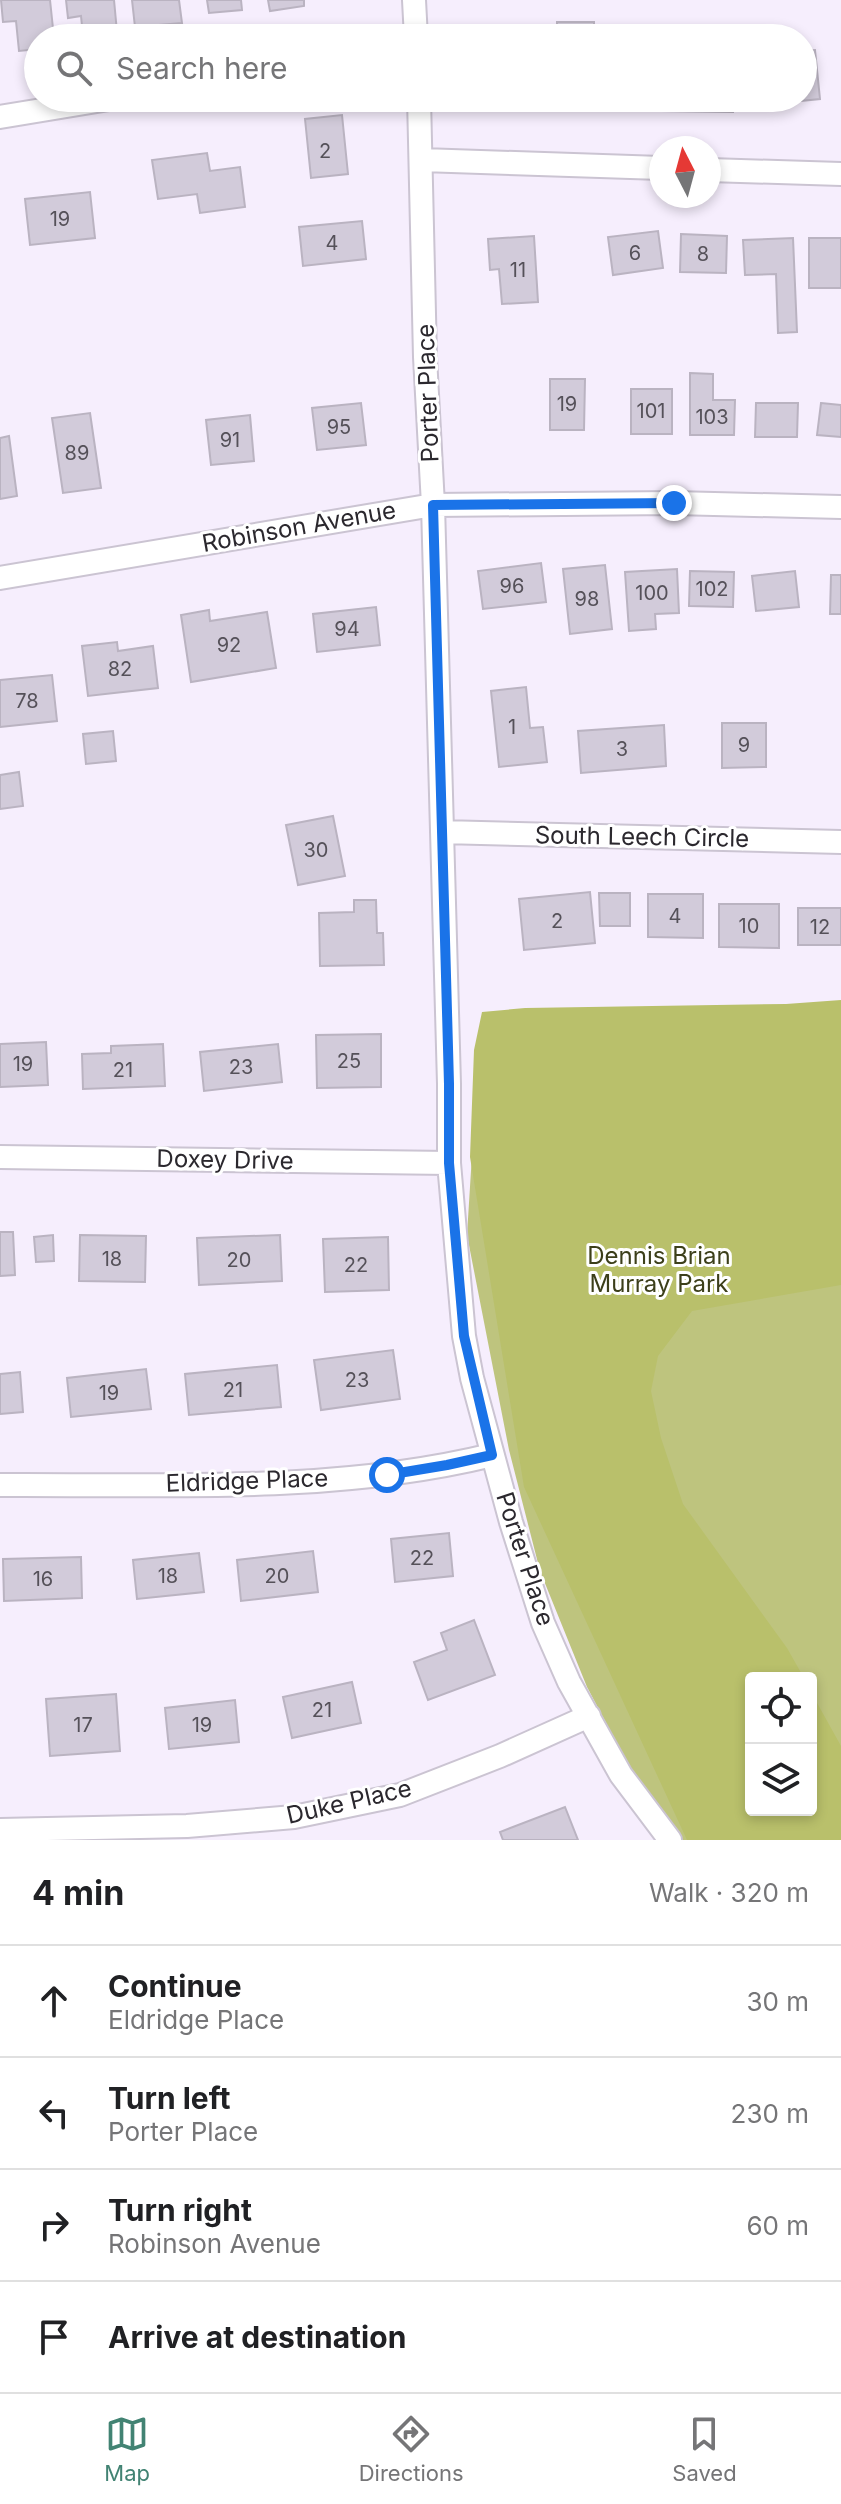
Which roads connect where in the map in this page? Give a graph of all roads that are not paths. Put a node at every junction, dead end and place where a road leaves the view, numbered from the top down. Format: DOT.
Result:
graph roads {
  1 [pos="414,0"];
  2 [pos="415,24"];
  3 [pos="30,112"];
  4 [pos="420,112"];
  5 [pos="0,117"];
  6 [pos="422,160"];
  7 [pos="649,168"];
  8 [pos="721,170"];
  9 [pos="841,174"];
  10 [pos="433,505"];
  11 [pos="841,507"];
  12 [pos="0,578"];
  13 [pos="442,832"];
  14 [pos="841,842"];
  15 [pos="0,1157"];
  16 [pos="449,1163"];
  17 [pos="492,1455"];
  18 [pos="0,1485"];
  19 [pos="589,1716"];
  20 [pos="0,1830"];
  21 [pos="670,1840"];
  1 -- 2 [label="street"];
  3 -- 5 [label="street"];
  4 -- 6 [label="street, Porter Place"];
  6 -- 7 [label="street"];
  6 -- 10 [label="street, Porter Place"];
  8 -- 9 [label="street"];
  10 -- 11 [label="street, Robinson Avenue"];
  10 -- 12 [label="street, Robinson Avenue"];
  10 -- 13 [label="street, Porter Place"];
  13 -- 14 [label="street, South Leech Circle"];
  13 -- 16 [label="street, Porter Place"];
  15 -- 16 [label="street, Doxey Drive"];
  16 -- 17 [label="street, Porter Place"];
  17 -- 18 [label="street, Eldridge Place"];
  17 -- 19 [label="street, Porter Place"];
  19 -- 20 [label="street, Duke Place"];
  19 -- 21 [label="street, Porter Place"];
}
